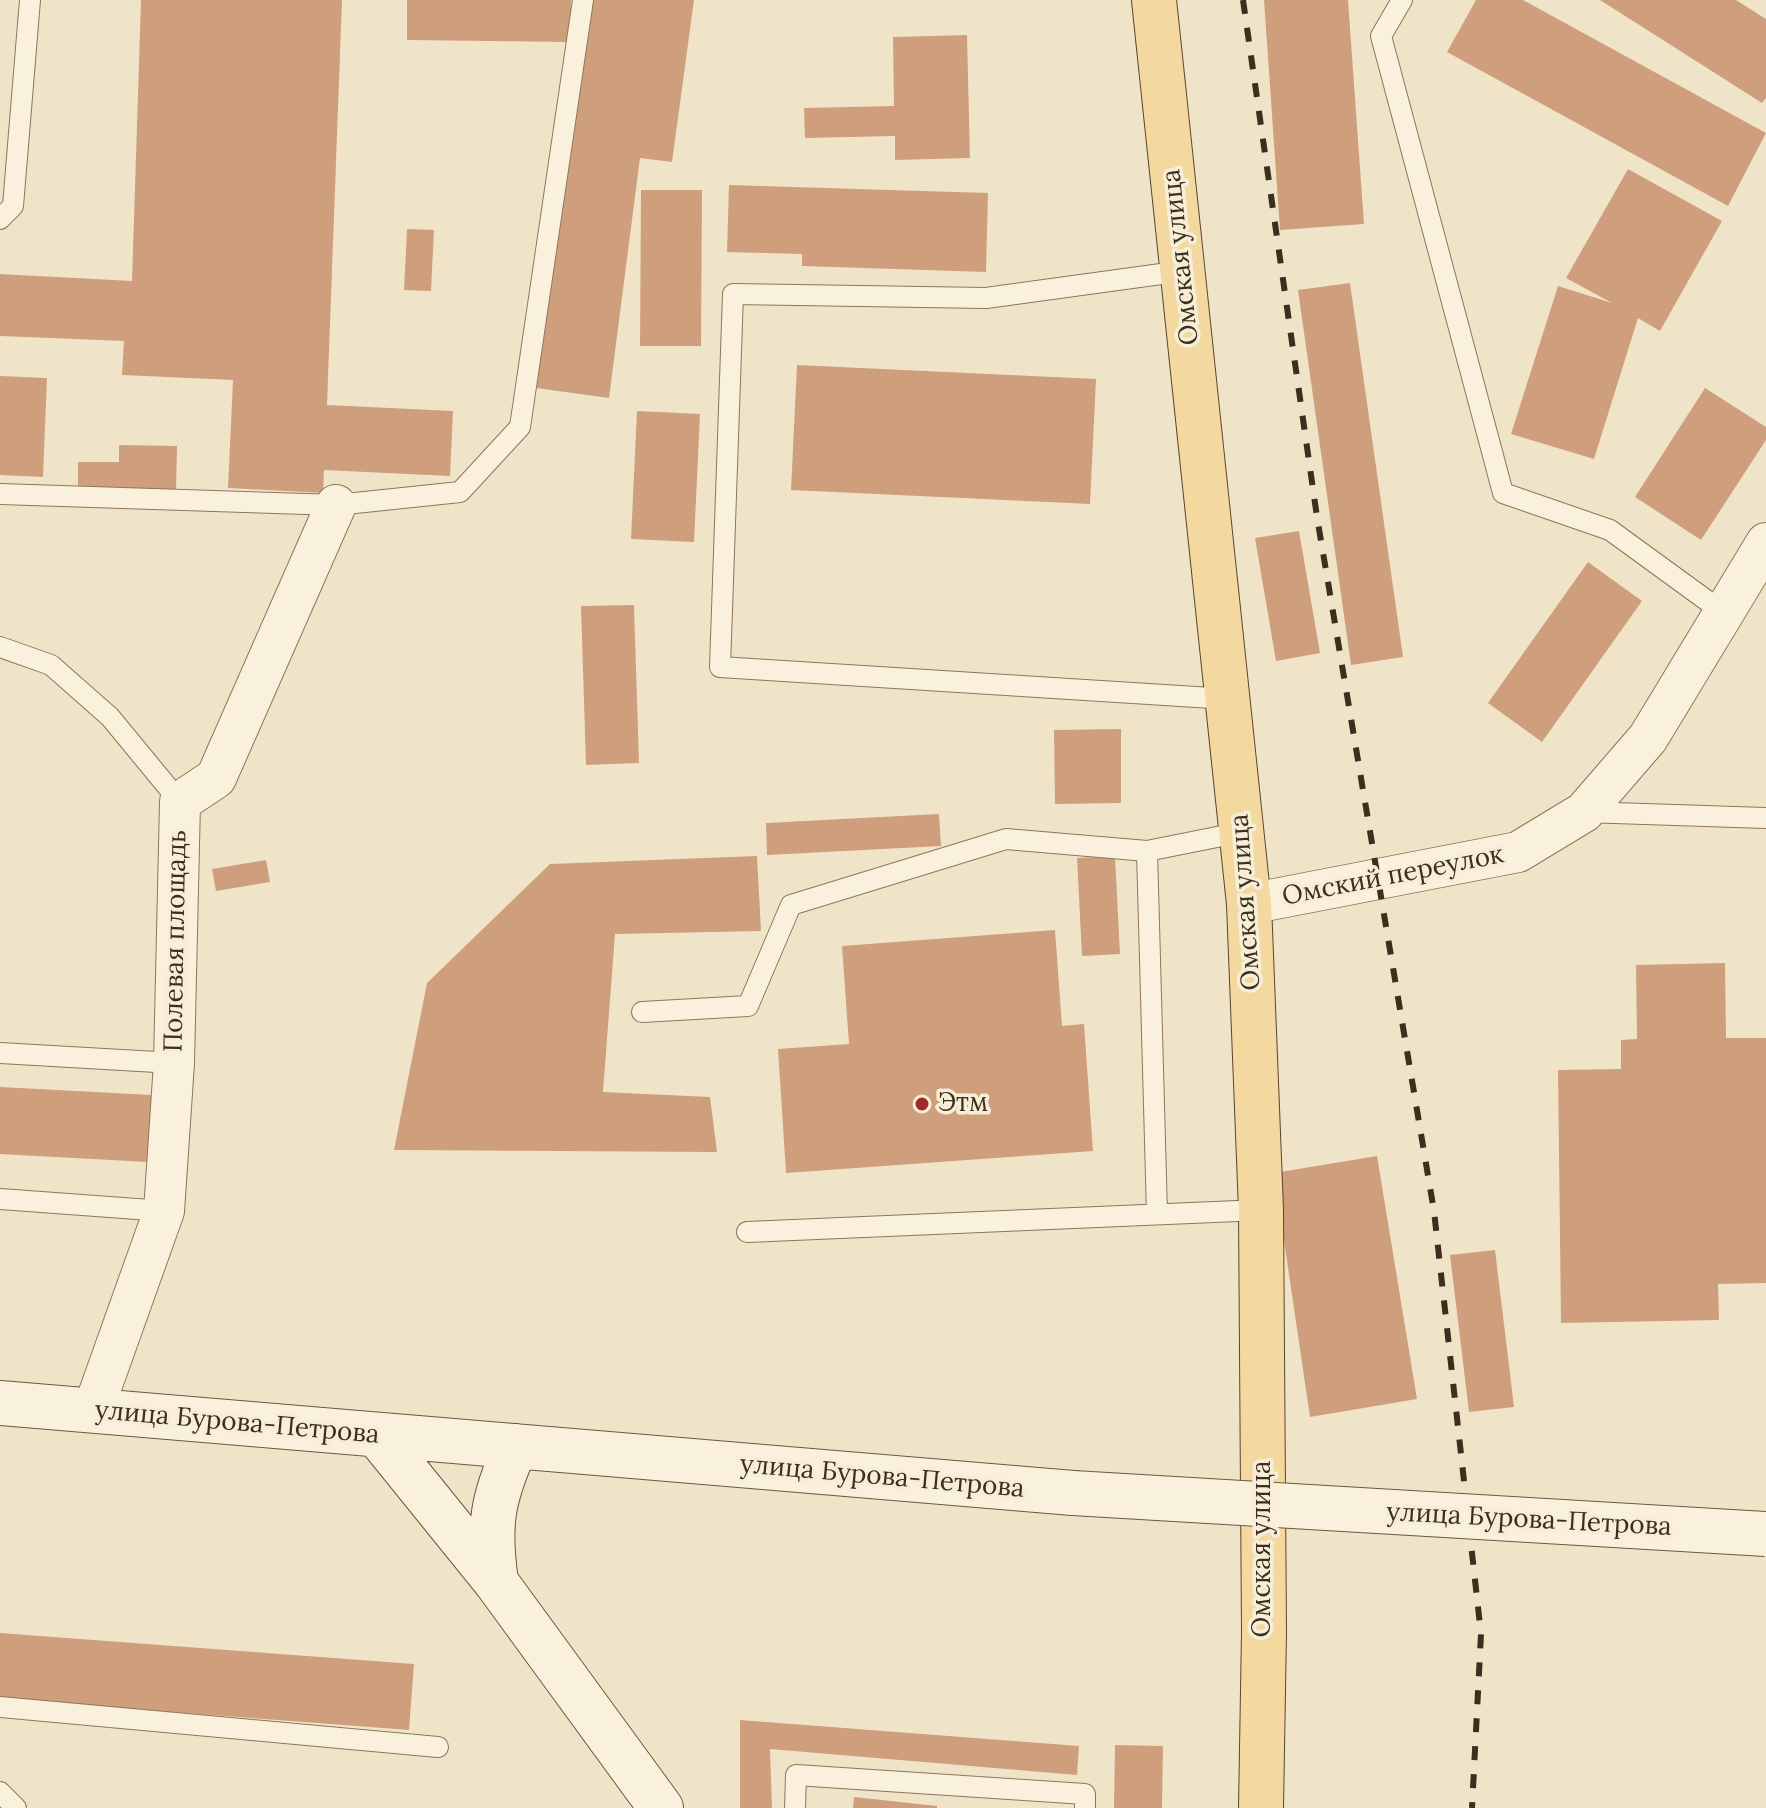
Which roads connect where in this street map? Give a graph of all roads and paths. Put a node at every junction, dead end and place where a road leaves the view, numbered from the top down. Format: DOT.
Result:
graph roads {
  1 [pos="30,0"];
  2 [pos="583,0"];
  3 [pos="1154,0"];
  4 [pos="1402,0"];
  5 [pos="0,219"];
  6 [pos="1183,271"];
  7 [pos="0,494"];
  8 [pos="336,505"];
  9 [pos="1766,543"];
  10 [pos="1724,613"];
  11 [pos="0,647"];
  12 [pos="1228,699"];
  13 [pos="180,802"];
  14 [pos="1584,812"];
  15 [pos="1766,818"];
  16 [pos="1242,832"];
  17 [pos="1147,851"];
  18 [pos="1249,904"];
  19 [pos="642,1012"];
  20 [pos="0,1053"];
  21 [pos="174,1063"];
  22 [pos="0,1199"];
  23 [pos="1261,1210"];
  24 [pos="164,1211"];
  25 [pos="1157,1214"];
  26 [pos="747,1232"];
  27 [pos="0,1403"];
  28 [pos="93,1410"];
  29 [pos="378,1436"];
  30 [pos="516,1446"];
  31 [pos="1766,1534"];
  32 [pos="496,1582"];
  33 [pos="0,1707"];
  34 [pos="438,1747"];
  35 [pos="0,1792"];
  36 [pos="16,1808"];
  37 [pos="661,1808"];
  38 [pos="795,1808"];
  39 [pos="1085,1808"];
  40 [pos="1261,1808"];
  1 -- 5 [label="lane"];
  2 -- 8 [label="lane"];
  3 -- 6 [label="main road, Омская улица"];
  4 -- 10 [label="lane"];
  6 -- 12 [label="main road, Омская улица"];
  6 -- 12 [label="lane"];
  7 -- 8 [label="lane"];
  8 -- 13 [label="street, Полевая площадь"];
  9 -- 10 [label="street, Омский переулок"];
  10 -- 14 [label="street, Омский переулок"];
  11 -- 13 [label="lane"];
  12 -- 16 [label="main road, Омская улица"];
  13 -- 21 [label="street, Полевая площадь"];
  14 -- 15 [label="lane"];
  14 -- 18 [label="street, Омский переулок"];
  16 -- 17 [label="lane"];
  16 -- 18 [label="main road, Омская улица"];
  17 -- 19 [label="lane"];
  17 -- 25 [label="lane"];
  18 -- 23 [label="main road, Омская улица"];
  20 -- 21 [label="lane"];
  21 -- 24 [label="street, Полевая площадь"];
  22 -- 24 [label="lane"];
  23 -- 25 [label="lane"];
  23 -- 40 [label="main road, Омская улица"];
  24 -- 28 [label="street, Полевая площадь"];
  25 -- 26 [label="lane"];
  27 -- 28 [label="main road, улица Бурова-Петрова"];
  28 -- 29 [label="main road, улица Бурова-Петрова"];
  29 -- 30 [label="main road, улица Бурова-Петрова"];
  29 -- 32 [label="main road"];
  30 -- 31 [label="main road, улица Бурова-Петрова, bridge"];
  30 -- 32 [label="main road"];
  32 -- 37 [label="main road"];
  33 -- 34 [label="lane"];
  35 -- 36 [label="lane"];
  38 -- 39 [label="lane"];
}
